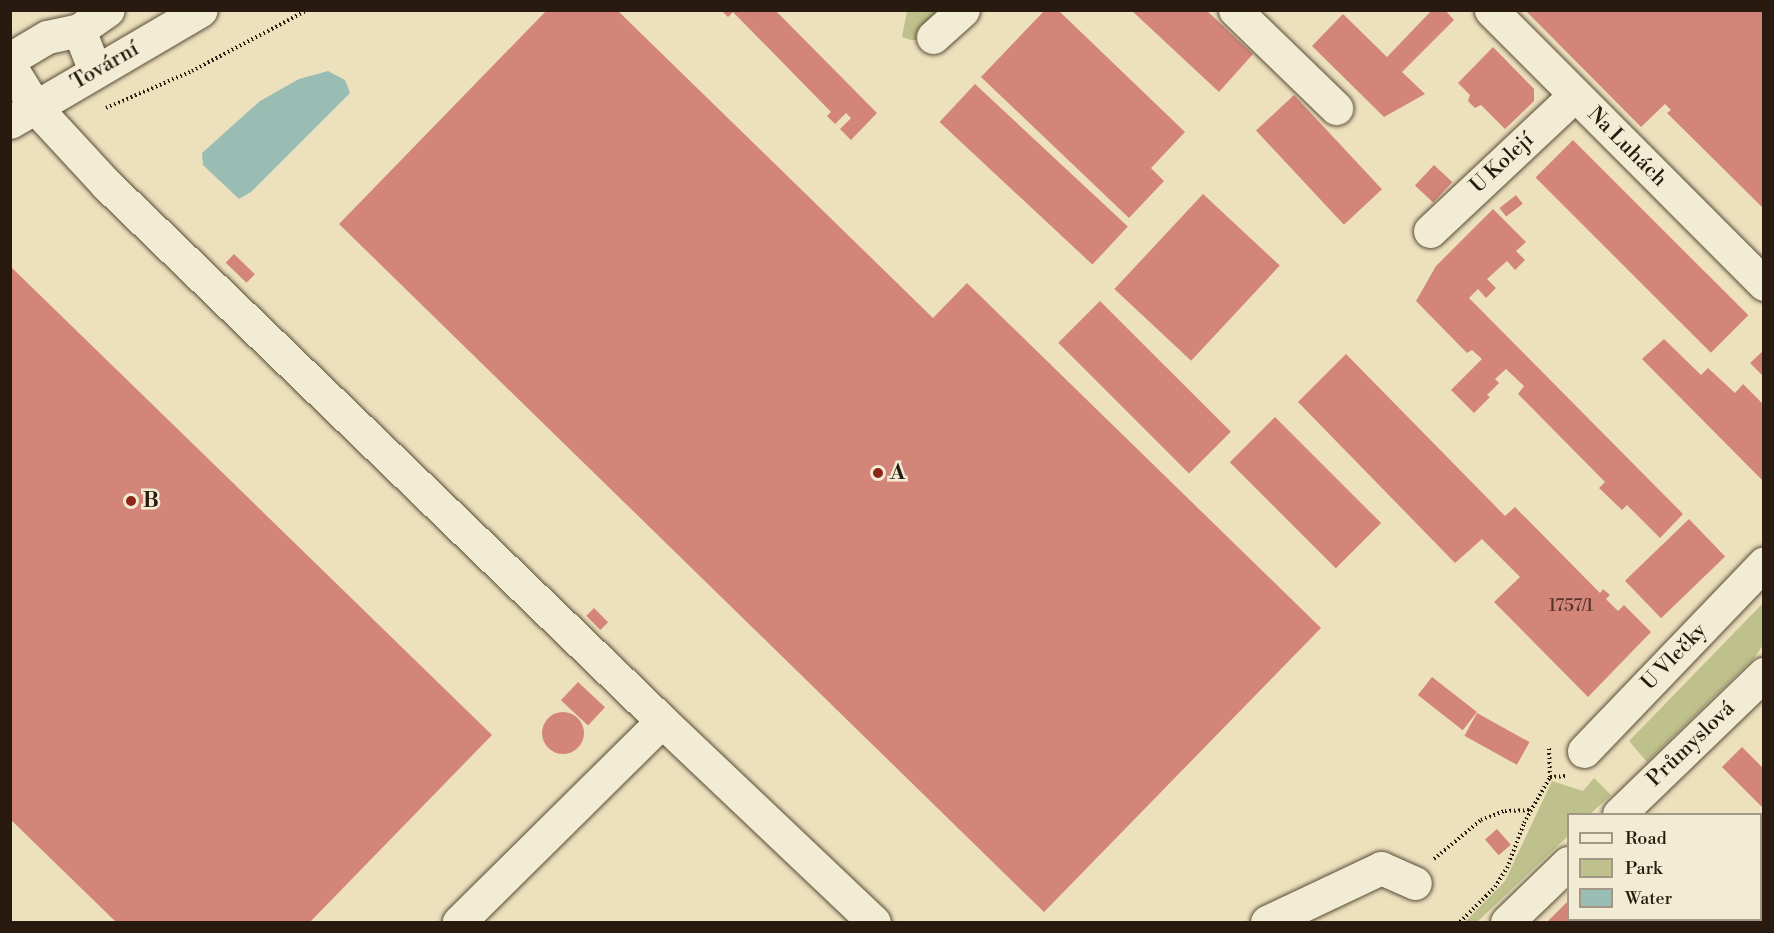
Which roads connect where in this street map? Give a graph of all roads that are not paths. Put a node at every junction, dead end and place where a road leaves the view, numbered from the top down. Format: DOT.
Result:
graph roads {
  1 [pos="108,10"];
  2 [pos="201,10"];
  3 [pos="963,10"];
  4 [pos="1235,10"];
  5 [pos="1491,10"];
  6 [pos="79,30"];
  7 [pos="933,37"];
  8 [pos="10,59"];
  9 [pos="10,66"];
  10 [pos="95,71"];
  11 [pos="1575,95"];
  12 [pos="1336,108"];
  13 [pos="23,115"];
  14 [pos="1430,231"];
  15 [pos="1764,284"];
  16 [pos="1764,563"];
  17 [pos="1764,674"];
  18 [pos="662,721"];
  19 [pos="1584,751"];
  20 [pos="1620,813"];
  21 [pos="1567,865"];
  22 [pos="1412,882"];
  23 [pos="459,922"];
  24 [pos="874,922"];
  25 [pos="1268,922"];
  26 [pos="1507,922"];
  1 -- 6 [label="street"];
  2 -- 10 [label="street, Tovární"];
  3 -- 7 [label="street"];
  4 -- 12 [label="street"];
  5 -- 11 [label="street, Na Luhách"];
  6 -- 8 [label="street"];
  6 -- 10 [label="street"];
  9 -- 13 [label="street"];
  10 -- 13 [label="street, Tovární"];
  11 -- 14 [label="street, U Kolejí"];
  11 -- 15 [label="street, Na Luhách"];
  13 -- 18 [label="street"];
  16 -- 19 [label="street, U Vlečky"];
  17 -- 20 [label="street, Průmyslová"];
  18 -- 23 [label="street"];
  18 -- 24 [label="street"];
  21 -- 26 [label="street"];
  22 -- 25 [label="street"];
}
